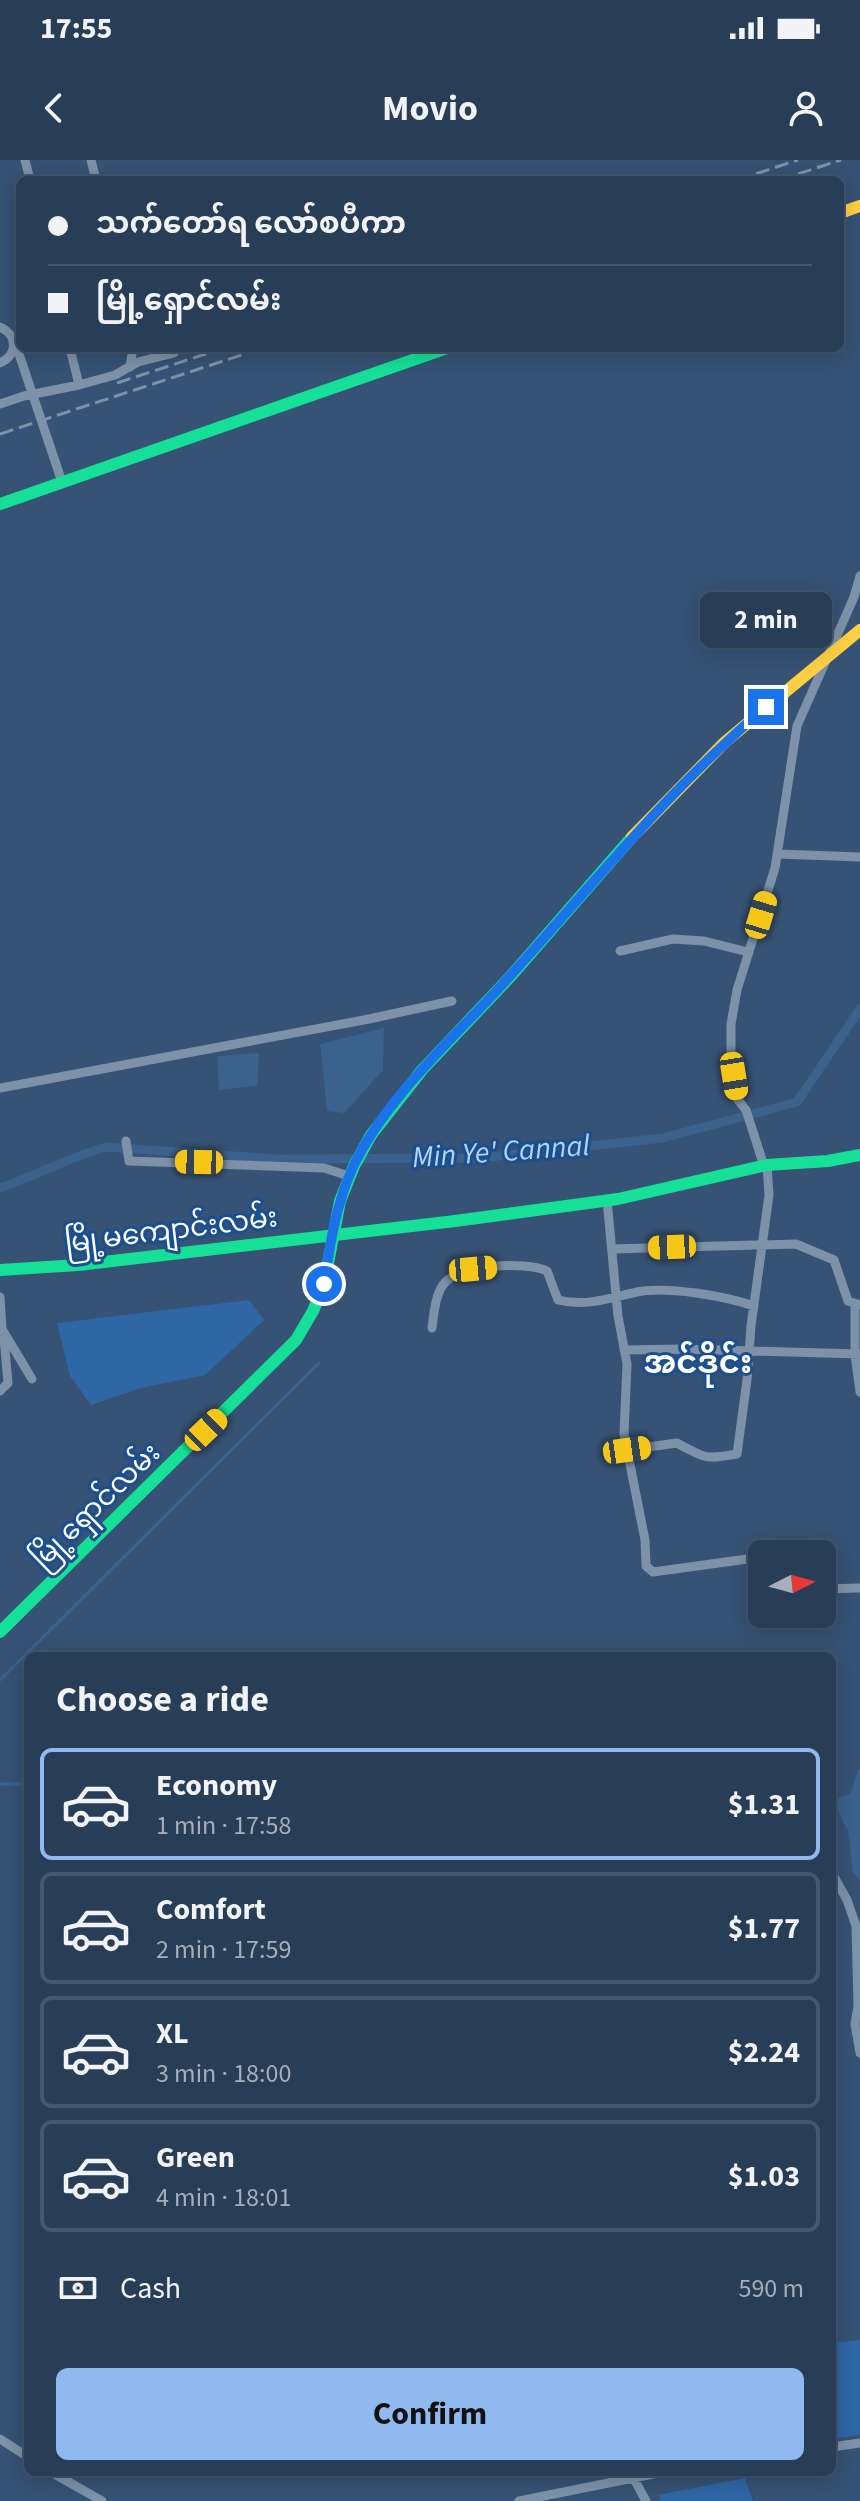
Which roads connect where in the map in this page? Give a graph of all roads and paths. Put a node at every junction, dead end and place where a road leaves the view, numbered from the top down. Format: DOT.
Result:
graph roads {
  1 [pos="0,327"];
  2 [pos="14,339"];
  3 [pos="16,345"];
  4 [pos="18,352"];
  5 [pos="71,352"];
  6 [pos="132,352"];
  7 [pos="175,352"];
  8 [pos="436,352"];
  9 [pos="0,363"];
  10 [pos="130,367"];
  11 [pos="79,385"];
  12 [pos="32,395"];
  13 [pos="0,404"];
  14 [pos="62,482"];
  15 [pos="0,504"];
  16 [pos="860,576"];
  17 [pos="860,630"];
  18 [pos="829,655"];
  19 [pos="778,854"];
  20 [pos="860,857"];
  21 [pos="620,951"];
  22 [pos="748,952"];
  23 [pos="452,1001"];
  24 [pos="0,1088"];
  25 [pos="126,1141"];
  26 [pos="860,1155"];
  27 [pos="765,1165"];
  28 [pos="352,1171"];
  29 [pos="607,1200"];
  30 [pos="331,1234"];
  31 [pos="763,1245"];
  32 [pos="612,1249"];
  33 [pos="0,1270"];
  34 [pos="0,1297"];
  35 [pos="616,1299"];
  36 [pos="858,1305"];
  37 [pos="754,1306"];
  38 [pos="432,1328"];
  39 [pos="2,1329"];
  40 [pos="624,1350"];
  41 [pos="749,1352"];
  42 [pos="858,1354"];
  43 [pos="32,1379"];
  44 [pos="0,1391"];
  45 [pos="860,1392"];
  46 [pos="627,1450"];
  47 [pos="748,1559"];
  48 [pos="860,1588"];
  49 [pos="836,1589"];
  50 [pos="1,1629"];
  51 [pos="836,1880"];
  52 [pos="860,2053"];
  53 [pos="0,2439"];
  54 [pos="860,2443"];
  55 [pos="836,2446"];
  56 [pos="24,2454"];
  57 [pos="58,2476"];
  58 [pos="639,2476"];
  59 [pos="633,2477"];
  60 [pos="102,2501"];
  61 [pos="519,2501"];
  62 [pos="646,2501"];
  1 -- 2 [label="street"];
  2 -- 3 [label="street"];
  2 -- 9 [label="street"];
  4 -- 12 [label="street"];
  5 -- 11 [label="street"];
  6 -- 10 [label="street"];
  7 -- 10 [label="street"];
  8 -- 14 [label="main road"];
  10 -- 11 [label="street"];
  11 -- 12 [label="street"];
  12 -- 13 [label="street"];
  12 -- 14 [label="street"];
  14 -- 15 [label="main road"];
  16 -- 18 [label="street"];
  17 -- 18 [label="main road"];
  18 -- 19 [label="street"];
  18 -- 28 [label="main road, မြို့ရှောင်လမ်း"];
  19 -- 20 [label="street"];
  19 -- 22 [label="street"];
  21 -- 22 [label="street"];
  22 -- 27 [label="street"];
  23 -- 24 [label="street"];
  25 -- 28 [label="street"];
  26 -- 27 [label="main road, မြို့မကျောင်းလမ်း"];
  27 -- 29 [label="main road, မြို့မကျောင်းလမ်း"];
  27 -- 31 [label="street"];
  28 -- 30 [label="main road, မြို့ရှောင်လမ်း"];
  29 -- 30 [label="main road, မြို့မကျောင်းလမ်း"];
  29 -- 32 [label="street"];
  30 -- 33 [label="main road, မြို့မကျောင်းလမ်း"];
  30 -- 50 [label="main road, မြို့ရှောင်လမ်း"];
  31 -- 32 [label="street"];
  31 -- 36 [label="street"];
  31 -- 37 [label="street"];
  32 -- 35 [label="street"];
  34 -- 39 [label="street"];
  35 -- 37 [label="street"];
  35 -- 38 [label="street"];
  35 -- 40 [label="street"];
  36 -- 42 [label="street"];
  37 -- 41 [label="street"];
  39 -- 43 [label="street"];
  39 -- 44 [label="street"];
  40 -- 41 [label="street"];
  40 -- 46 [label="street"];
  41 -- 42 [label="street"];
  41 -- 46 [label="street"];
  42 -- 45 [label="street"];
  46 -- 47 [label="street"];
  48 -- 49 [label="street"];
  51 -- 52 [label="street"];
  53 -- 56 [label="street"];
  54 -- 55 [label="street"];
  57 -- 60 [label="street"];
  58 -- 59 [label="street"];
  59 -- 61 [label="street"];
  59 -- 62 [label="street"];
}
